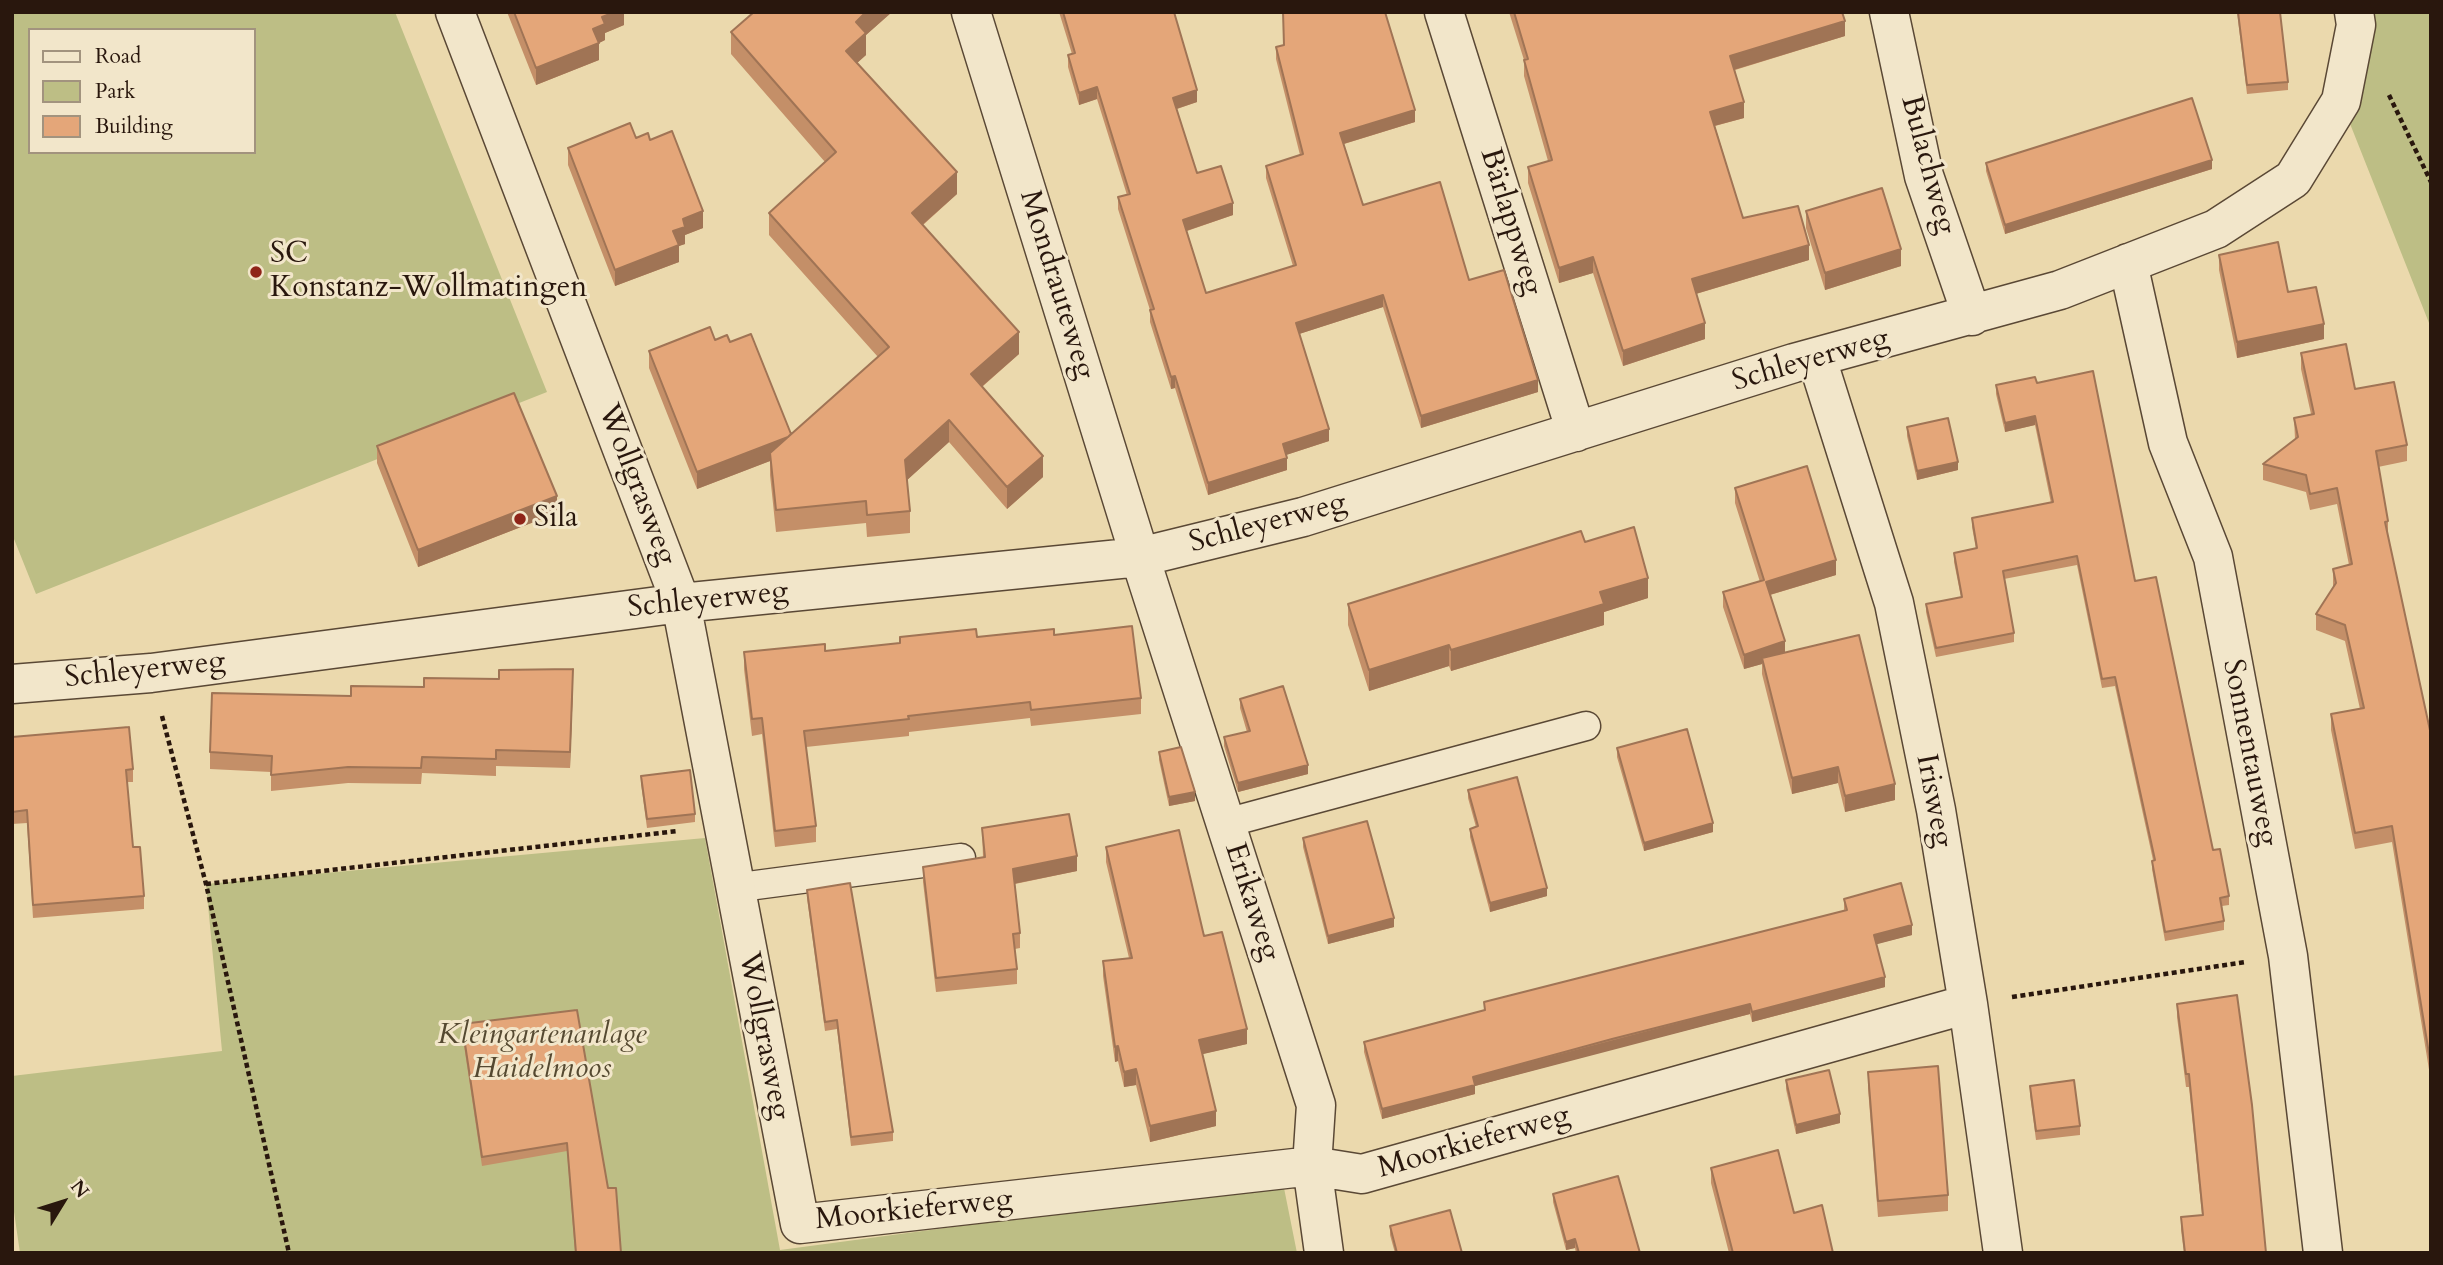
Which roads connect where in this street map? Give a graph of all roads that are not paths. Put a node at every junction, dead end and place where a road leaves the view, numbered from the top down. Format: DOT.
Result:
graph roads {
  1 [pos="454,12"];
  2 [pos="971,12"];
  3 [pos="1444,12"];
  4 [pos="1889,12"];
  5 [pos="2355,18"];
  6 [pos="2128,263"];
  7 [pos="1972,316"];
  8 [pos="1817,359"];
  9 [pos="1576,432"];
  10 [pos="1140,557"];
  11 [pos="681,603"];
  12 [pos="12,684"];
  13 [pos="1586,726"];
  14 [pos="1226,822"];
  15 [pos="961,858"];
  16 [pos="733,888"];
  17 [pos="1968,1004"];
  18 [pos="1312,1166"];
  19 [pos="800,1224"];
  20 [pos="1324,1253"];
  21 [pos="2003,1253"];
  22 [pos="2323,1253"];
  1 -- 11 [label="street, Wollgrasweg"];
  2 -- 10 [label="street, Mondrauteweg"];
  3 -- 9 [label="street, Bärlappweg"];
  4 -- 7 [label="street, Bulachweg"];
  5 -- 6 [label="street, Schleyerweg"];
  6 -- 7 [label="street, Schleyerweg"];
  6 -- 22 [label="street, Sonnentauweg"];
  7 -- 8 [label="street, Schleyerweg"];
  8 -- 9 [label="street, Schleyerweg"];
  8 -- 17 [label="street, Irisweg"];
  9 -- 10 [label="street, Schleyerweg"];
  10 -- 11 [label="street, Schleyerweg"];
  10 -- 14 [label="street, Erikaweg"];
  11 -- 12 [label="street, Schleyerweg"];
  11 -- 16 [label="street, Wollgrasweg"];
  13 -- 14 [label="lane"];
  14 -- 18 [label="street, Erikaweg"];
  15 -- 16 [label="lane"];
  16 -- 19 [label="street, Wollgrasweg"];
  17 -- 18 [label="street, Moorkieferweg"];
  17 -- 21 [label="street, Irisweg"];
  18 -- 19 [label="street, Moorkieferweg"];
  18 -- 20 [label="street, Erikaweg"];
}
